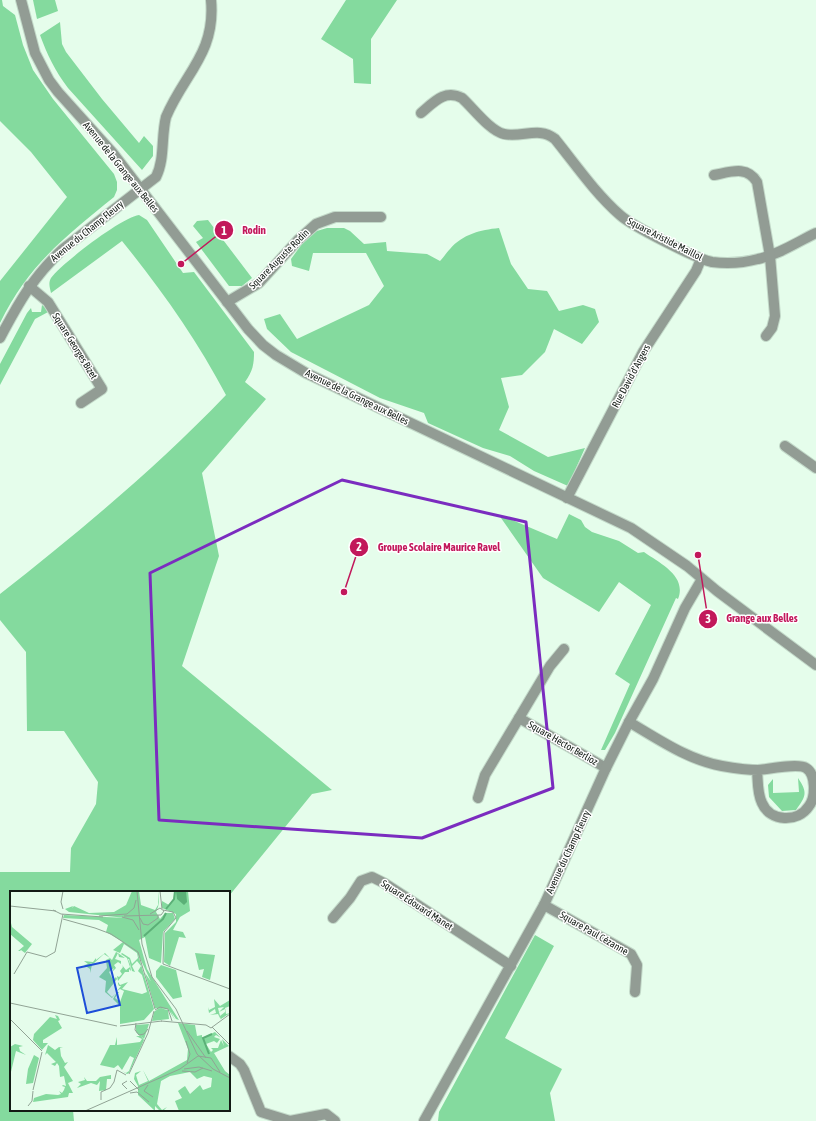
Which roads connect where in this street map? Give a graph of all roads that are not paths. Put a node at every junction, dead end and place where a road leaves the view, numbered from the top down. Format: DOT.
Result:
graph roads {
  1 [pos="21,0"];
  2 [pos="211,0"];
  3 [pos="421,113"];
  4 [pos="714,175"];
  5 [pos="140,189"];
  6 [pos="380,217"];
  7 [pos="816,233"];
  8 [pos="770,256"];
  9 [pos="701,259"];
  10 [pos="29,286"];
  11 [pos="227,302"];
  12 [pos="766,336"];
  13 [pos="0,338"];
  14 [pos="81,403"];
  15 [pos="785,446"];
  16 [pos="816,468"];
  17 [pos="567,498"];
  18 [pos="702,579"];
  19 [pos="564,649"];
  20 [pos="816,665"];
  21 [pos="519,718"];
  22 [pos="629,722"];
  23 [pos="606,768"];
  24 [pos="757,770"];
  25 [pos="478,798"];
  26 [pos="544,905"];
  27 [pos="333,918"];
  28 [pos="511,966"];
  29 [pos="635,992"];
  30 [pos="230,1057"];
  31 [pos="290,1121"];
  32 [pos="335,1121"];
  33 [pos="424,1121"];
  1 -- 5 [label="street, Avenue de la Grange aux Belles"];
  2 -- 5 [label="street, Avenue du Champ Fleury"];
  3 -- 9 [label="street, Square Aristide Maillol"];
  4 -- 8 [label="street"];
  5 -- 10 [label="street, Avenue du Champ Fleury"];
  5 -- 11 [label="street, Avenue de la Grange aux Belles"];
  6 -- 11 [label="street, Square Auguste Rodin"];
  7 -- 8 [label="street, Square Aristide Maillol"];
  8 -- 9 [label="street, Square Aristide Maillol"];
  8 -- 12 [label="street"];
  9 -- 17 [label="street, Rue David d'Angers"];
  10 -- 13 [label="street, Avenue du Champ Fleury"];
  10 -- 14 [label="street, Square Georges Bizet"];
  11 -- 17 [label="street, Avenue de la Grange aux Belles"];
  15 -- 16 [label="street"];
  17 -- 18 [label="street, Avenue de la Grange aux Belles"];
  18 -- 20 [label="street, Avenue de la Grange aux Belles"];
  18 -- 22 [label="street, Avenue du Champ Fleury"];
  19 -- 21 [label="street, Square Hector Berlioz"];
  21 -- 23 [label="street, Square Hector Berlioz"];
  21 -- 25 [label="street, Square Hector Berlioz"];
  22 -- 23 [label="street, Avenue du Champ Fleury"];
  22 -- 24 [label="street"];
  23 -- 26 [label="street, Avenue du Champ Fleury"];
  24 -- 24 [label="street"];
  26 -- 28 [label="street, Avenue du Champ Fleury"];
  26 -- 29 [label="street, Square Paul Cézanne"];
  27 -- 28 [label="street, Square Édouard Manet"];
  28 -- 33 [label="street, Avenue du Champ Fleury"];
  30 -- 31 [label="street"];
  31 -- 32 [label="street"];
}
